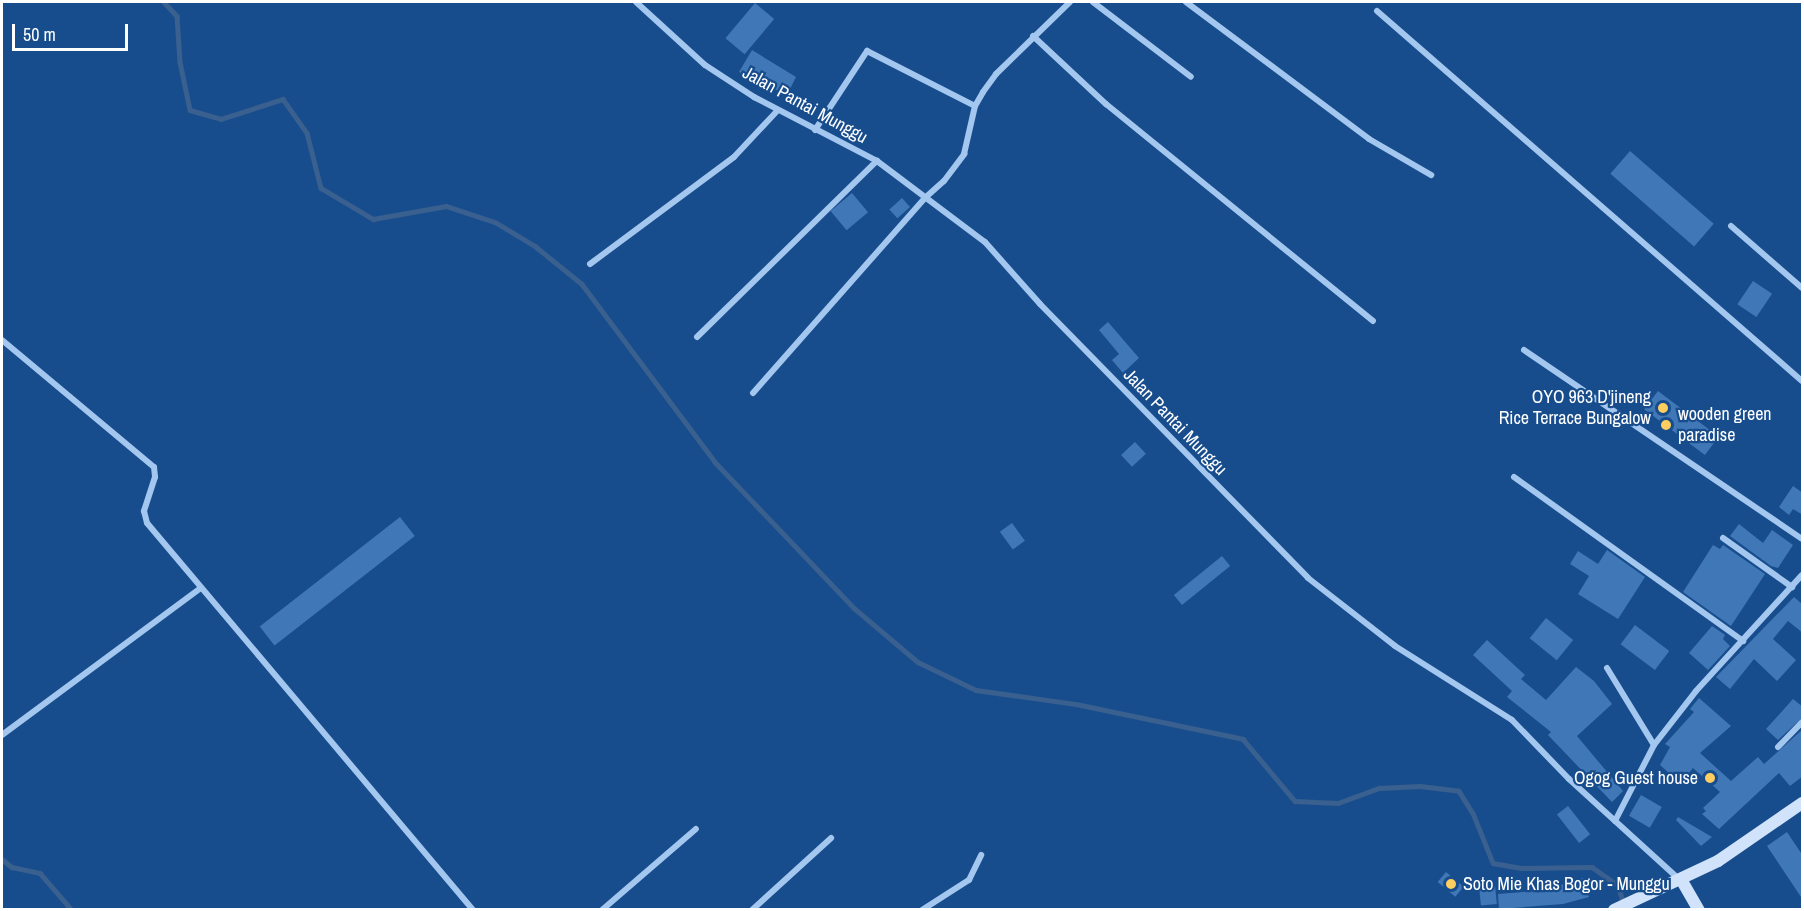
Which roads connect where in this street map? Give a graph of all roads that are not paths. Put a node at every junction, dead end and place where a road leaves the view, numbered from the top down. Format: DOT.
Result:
graph roads {
  1 [pos="636,2"];
  2 [pos="1070,2"];
  3 [pos="1093,2"];
  4 [pos="1186,2"];
  5 [pos="1377,11"];
  6 [pos="1034,36"];
  7 [pos="1191,76"];
  8 [pos="975,106"];
  9 [pos="778,110"];
  10 [pos="815,130"];
  11 [pos="877,162"];
  12 [pos="1431,175"];
  13 [pos="926,197"];
  14 [pos="1731,226"];
  15 [pos="590,264"];
  16 [pos="1803,288"];
  17 [pos="1373,321"];
  18 [pos="697,337"];
  19 [pos="2,340"];
  20 [pos="1524,350"];
  21 [pos="1803,381"];
  22 [pos="753,393"];
  23 [pos="1514,477"];
  24 [pos="1723,538"];
  25 [pos="1803,539"];
  26 [pos="1803,575"];
  27 [pos="1792,587"];
  28 [pos="201,588"];
  29 [pos="1743,641"];
  30 [pos="1607,668"];
  31 [pos="1803,722"];
  32 [pos="2,735"];
  33 [pos="1654,745"];
  34 [pos="1778,747"];
  35 [pos="1803,803"];
  36 [pos="1615,821"];
  37 [pos="696,829"];
  38 [pos="831,838"];
  39 [pos="981,855"];
  40 [pos="1682,881"];
  41 [pos="473,909"];
  42 [pos="602,909"];
  43 [pos="752,909"];
  44 [pos="922,909"];
  45 [pos="1614,909"];
  46 [pos="1699,909"];
  1 -- 9 [label="street, Jalan Pantai Munggu"];
  2 -- 6 [label="street"];
  3 -- 7 [label="street"];
  4 -- 12 [label="street"];
  5 -- 21 [label="street"];
  6 -- 8 [label="street"];
  6 -- 17 [label="street"];
  8 -- 10 [label="street"];
  8 -- 13 [label="street"];
  9 -- 10 [label="street, Jalan Pantai Munggu"];
  9 -- 15 [label="street"];
  10 -- 11 [label="street, Jalan Pantai Munggu"];
  11 -- 13 [label="street, Jalan Pantai Munggu"];
  11 -- 18 [label="street"];
  13 -- 22 [label="street"];
  13 -- 36 [label="street, Jalan Pantai Munggu"];
  14 -- 16 [label="street"];
  19 -- 28 [label="street"];
  20 -- 25 [label="street"];
  23 -- 29 [label="street"];
  24 -- 27 [label="street"];
  26 -- 27 [label="street"];
  27 -- 29 [label="street"];
  28 -- 32 [label="street"];
  28 -- 41 [label="street"];
  29 -- 33 [label="street"];
  30 -- 33 [label="street"];
  31 -- 34 [label="street"];
  33 -- 36 [label="street"];
  35 -- 40 [label="main road"];
  36 -- 40 [label="street, Jalan Pantai Munggu"];
  37 -- 42 [label="street"];
  38 -- 43 [label="street"];
  39 -- 44 [label="street"];
  40 -- 45 [label="main road"];
  40 -- 46 [label="main road"];
}
